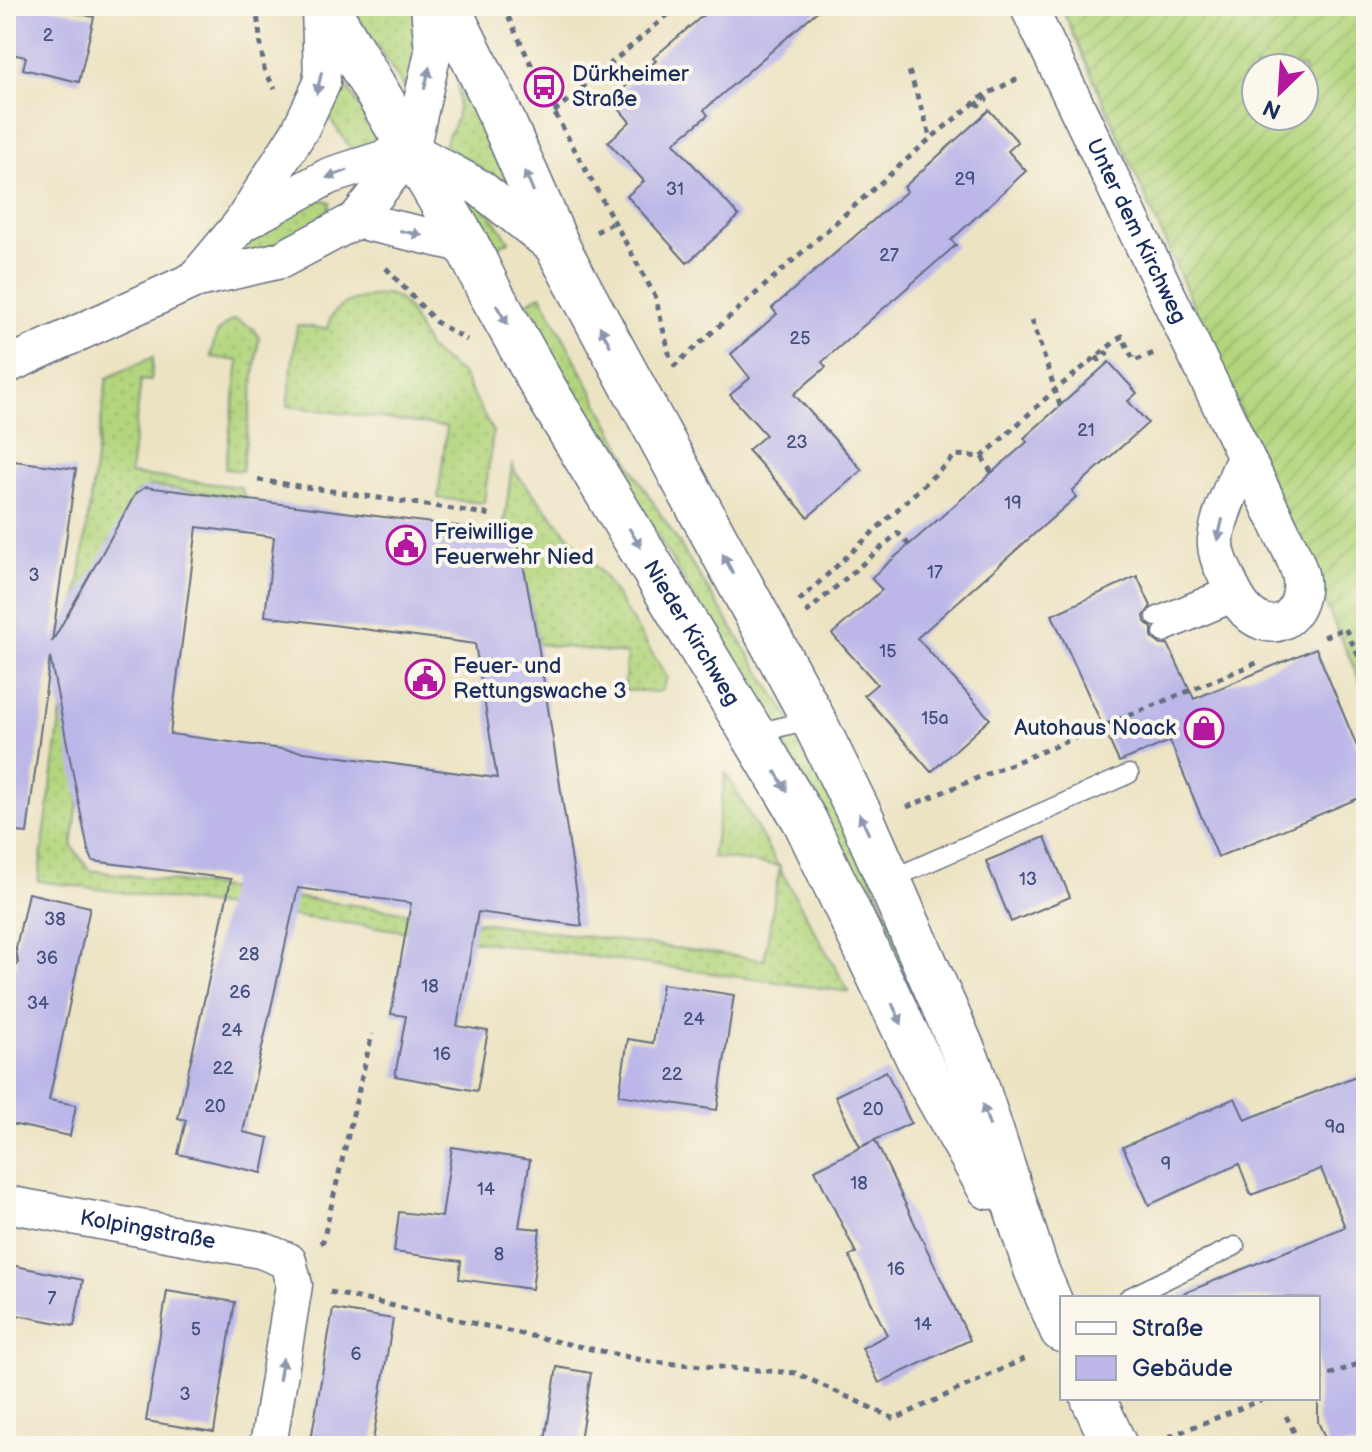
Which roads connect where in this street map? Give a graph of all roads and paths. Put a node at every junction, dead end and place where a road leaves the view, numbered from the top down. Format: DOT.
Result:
graph roads {
  1 [pos="320,6"];
  2 [pos="326,6"];
  3 [pos="429,6"];
  4 [pos="447,6"];
  5 [pos="678,6"];
  6 [pos="1028,6"];
  7 [pos="909,71"];
  8 [pos="976,102"];
  9 [pos="554,112"];
  10 [pos="931,138"];
  11 [pos="411,150"];
  12 [pos="356,220"];
  13 [pos="614,222"];
  14 [pos="241,224"];
  15 [pos="574,244"];
  16 [pos="467,245"];
  17 [pos="194,280"];
  18 [pos="1032,320"];
  19 [pos="1187,340"];
  20 [pos="6,366"];
  21 [pos="673,367"];
  22 [pos="1055,390"];
  23 [pos="1060,405"];
  24 [pos="982,457"];
  25 [pos="1245,457"];
  26 [pos="992,473"];
  27 [pos="258,480"];
  28 [pos="493,515"];
  29 [pos="909,545"];
  30 [pos="1234,594"];
  31 [pos="799,601"];
  32 [pos="806,613"];
  33 [pos="1159,625"];
  34 [pos="1321,639"];
  35 [pos="1262,661"];
  36 [pos="1366,672"];
  37 [pos="809,711"];
  38 [pos="753,734"];
  39 [pos="1129,774"];
  40 [pos="907,807"];
  41 [pos="889,880"];
  42 [pos="372,1034"];
  43 [pos="6,1204"];
  44 [pos="1235,1246"];
  45 [pos="1036,1269"];
  46 [pos="291,1273"];
  47 [pos="1132,1296"];
  48 [pos="1046,1343"];
  49 [pos="1366,1361"];
  50 [pos="1320,1378"];
  51 [pos="1095,1400"];
  52 [pos="1260,1400"];
  53 [pos="1286,1416"];
  54 [pos="1134,1444"];
  55 [pos="268,1446"];
  56 [pos="1301,1446"];
  1 -- 14 [label="street, one-way"];
  2 -- 11 [label="main road, Nieder Kirchweg"];
  11 -- 3 [label="street, one-way"];
  15 -- 4 [label="main road, Nieder Kirchweg, one-way"];
  5 -- 9 [label="path"];
  6 -- 19 [label="street, Unter dem Kirchweg"];
  7 -- 10 [label="path"];
  8 -- 10 [label="path"];
  10 -- 21 [label="path"];
  11 -- 12 [label="street"];
  11 -- 14 [label="street, one-way"];
  11 -- 15 [label="street"];
  11 -- 16 [label="main road, Nieder Kirchweg"];
  12 -- 16 [label="street, one-way"];
  12 -- 17 [label="street"];
  13 -- 15 [label="path"];
  14 -- 17 [label="street"];
  37 -- 15 [label="main road, Nieder Kirchweg, one-way"];
  16 -- 38 [label="main road, Nieder Kirchweg, one-way"];
  17 -- 20 [label="street"];
  18 -- 22 [label="path"];
  19 -- 22 [label="path"];
  19 -- 25 [label="street, Unter dem Kirchweg"];
  22 -- 23 [label="path"];
  22 -- 24 [label="path"];
  24 -- 26 [label="path"];
  24 -- 31 [label="path"];
  25 -- 30 [label="street, one-way"];
  25 -- 30 [label="street, Unter dem Kirchweg"];
  27 -- 28 [label="path"];
  29 -- 32 [label="path"];
  30 -- 33 [label="lane"];
  34 -- 36 [label="path"];
  35 -- 40 [label="path"];
  37 -- 38 [label="lane"];
  41 -- 37 [label="main road, Nieder Kirchweg, one-way"];
  38 -- 45 [label="main road, Nieder Kirchweg, one-way"];
  39 -- 41 [label="lane"];
  45 -- 41 [label="main road, Nieder Kirchweg, one-way"];
  42 -- 46 [label="path"];
  43 -- 46 [label="street, Kolpingstraße"];
  44 -- 47 [label="lane"];
  45 -- 48 [label="main road, Nieder Kirchweg"];
  46 -- 48 [label="path"];
  55 -- 46 [label="street, one-way"];
  49 -- 50 [label="path"];
  51 -- 54 [label="main road"];
  52 -- 54 [label="path"];
  53 -- 56 [label="path"];
}
